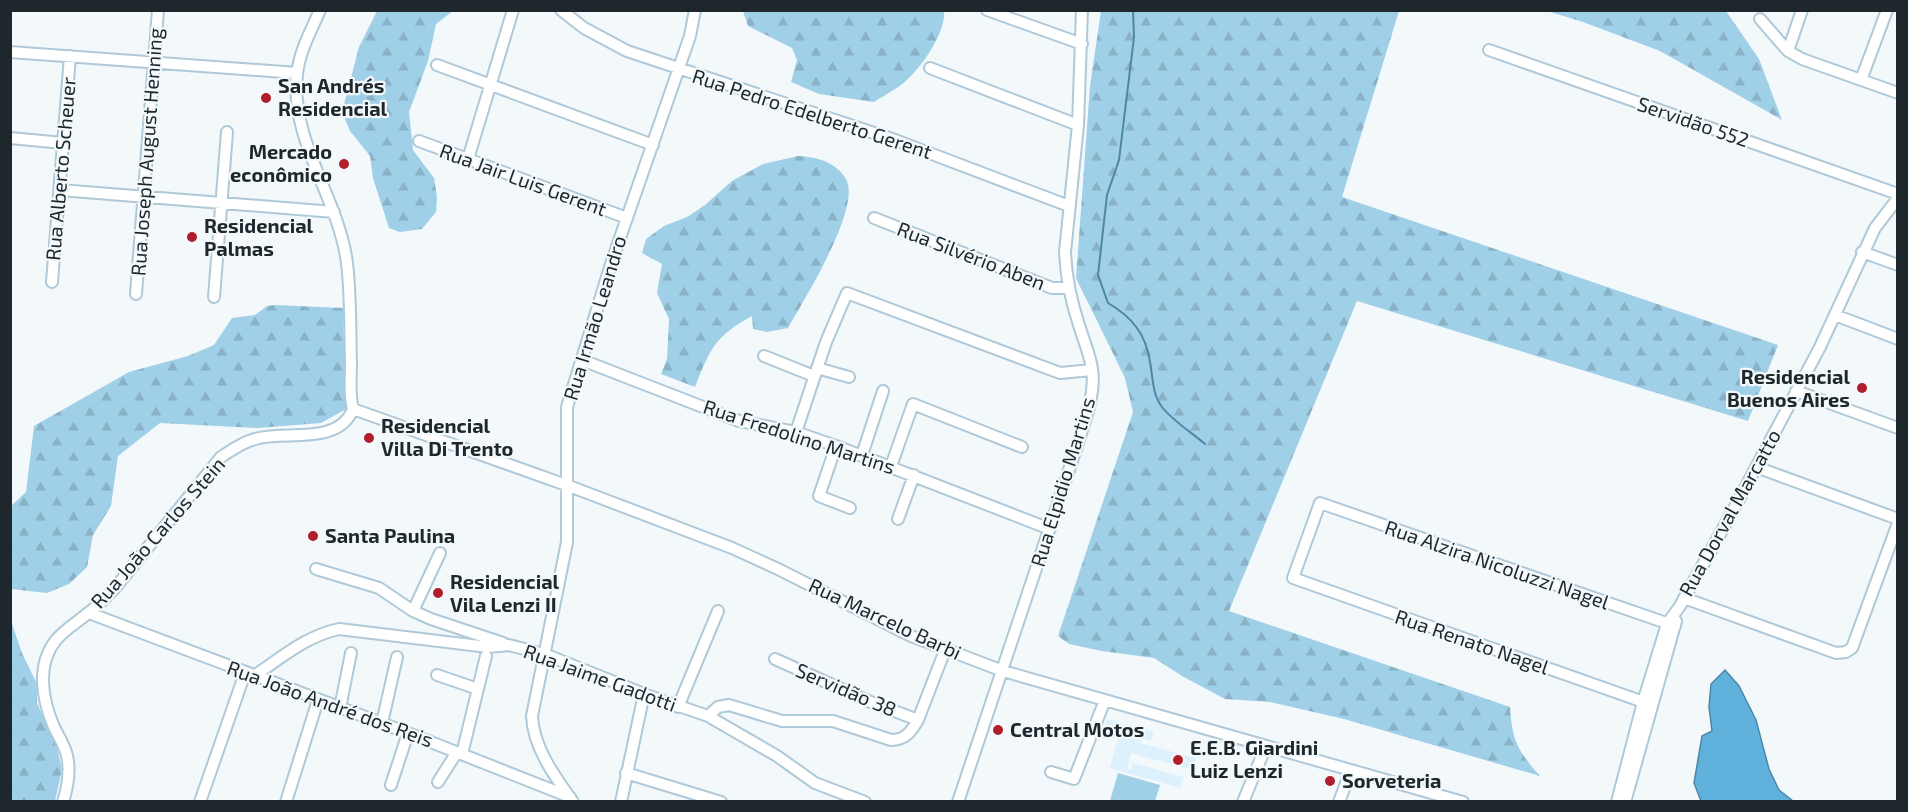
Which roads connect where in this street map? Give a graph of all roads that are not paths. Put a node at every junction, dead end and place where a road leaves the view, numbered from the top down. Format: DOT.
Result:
graph roads {
  1 [pos="158,10"];
  2 [pos="320,10"];
  3 [pos="513,10"];
  4 [pos="561,10"];
  5 [pos="695,10"];
  6 [pos="987,10"];
  7 [pos="1082,10"];
  8 [pos="1802,10"];
  9 [pos="1887,10"];
  10 [pos="1760,19"];
  11 [pos="1082,44"];
  12 [pos="1489,50"];
  13 [pos="1788,51"];
  14 [pos="10,52"];
  15 [pos="70,56"];
  16 [pos="154,62"];
  17 [pos="437,65"];
  18 [pos="930,68"];
  19 [pos="678,69"];
  20 [pos="297,74"];
  21 [pos="1861,80"];
  22 [pos="490,85"];
  23 [pos="1898,93"];
  24 [pos="1078,125"];
  25 [pos="227,132"];
  26 [pos="10,138"];
  27 [pos="419,141"];
  28 [pos="63,143"];
  29 [pos="653,145"];
  30 [pos="468,159"];
  31 [pos="60,190"];
  32 [pos="144,196"];
  33 [pos="1898,196"];
  34 [pos="221,202"];
  35 [pos="1069,206"];
  36 [pos="334,212"];
  37 [pos="627,218"];
  38 [pos="874,218"];
  39 [pos="1862,252"];
  40 [pos="1898,265"];
  41 [pos="52,282"];
  42 [pos="1069,288"];
  43 [pos="136,294"];
  44 [pos="214,297"];
  45 [pos="1835,315"];
  46 [pos="1898,339"];
  47 [pos="764,356"];
  48 [pos="582,360"];
  49 [pos="1092,370"];
  50 [pos="816,372"];
  51 [pos="849,377"];
  52 [pos="884,391"];
  53 [pos="1796,391"];
  54 [pos="353,409"];
  55 [pos="1898,428"];
  56 [pos="796,432"];
  57 [pos="836,446"];
  58 [pos="1022,447"];
  59 [pos="862,455"];
  60 [pos="891,466"];
  61 [pos="1756,467"];
  62 [pos="914,475"];
  63 [pos="569,486"];
  64 [pos="850,508"];
  65 [pos="898,519"];
  66 [pos="1898,521"];
  67 [pos="1050,529"];
  68 [pos="440,553"];
  69 [pos="316,569"];
  70 [pos="1293,578"];
  71 [pos="1682,602"];
  72 [pos="413,611"];
  73 [pos="718,611"];
  74 [pos="89,613"];
  75 [pos="1671,625"];
  76 [pos="509,645"];
  77 [pos="945,650"];
  78 [pos="351,653"];
  79 [pos="544,654"];
  80 [pos="486,656"];
  81 [pos="397,657"];
  82 [pos="775,659"];
  83 [pos="1003,671"];
  84 [pos="249,674"];
  85 [pos="437,675"];
  86 [pos="478,689"];
  87 [pos="644,694"];
  88 [pos="318,700"];
  89 [pos="1105,700"];
  90 [pos="1647,703"];
  91 [pos="678,707"];
  92 [pos="340,708"];
  93 [pos="708,716"];
  94 [pos="918,720"];
  95 [pos="382,723"];
  96 [pos="408,733"];
  97 [pos="1266,746"];
  98 [pos="459,753"];
  99 [pos="1351,770"];
  100 [pos="1052,772"];
  101 [pos="626,773"];
  102 [pos="438,782"];
  103 [pos="391,785"];
  104 [pos="572,799"];
  105 [pos="63,801"];
  106 [pos="200,801"];
  107 [pos="286,801"];
  108 [pos="621,801"];
  109 [pos="721,801"];
  110 [pos="865,801"];
  111 [pos="958,801"];
  112 [pos="1244,801"];
  113 [pos="1339,801"];
  114 [pos="1463,801"];
  115 [pos="1617,801"];
  116 [pos="1625,801"];
  1 -- 16 [label="street, Rua Joseph August Henning"];
  2 -- 20 [label="street"];
  3 -- 22 [label="street"];
  4 -- 19 [label="street, Rua Pedro Edelberto Gerent"];
  5 -- 19 [label="street, Rua Irmão Leandro"];
  6 -- 11 [label="street"];
  7 -- 11 [label="street, Rua Elpidio Martins"];
  8 -- 13 [label="street"];
  9 -- 21 [label="street"];
  10 -- 13 [label="street"];
  11 -- 24 [label="street, Rua Elpidio Martins"];
  12 -- 33 [label="street, Servidão 552"];
  13 -- 21 [label="street"];
  14 -- 15 [label="street"];
  15 -- 16 [label="street"];
  15 -- 28 [label="street, Rua Alberto Scheuer"];
  16 -- 20 [label="street"];
  16 -- 32 [label="street, Rua Joseph August Henning"];
  17 -- 22 [label="street"];
  18 -- 24 [label="street"];
  19 -- 29 [label="street, Rua Irmão Leandro"];
  19 -- 35 [label="street, Rua Pedro Edelberto Gerent"];
  20 -- 36 [label="street"];
  21 -- 23 [label="street"];
  22 -- 29 [label="street"];
  22 -- 30 [label="street"];
  24 -- 35 [label="street, Rua Elpidio Martins"];
  25 -- 34 [label="street"];
  26 -- 28 [label="street"];
  27 -- 30 [label="street, Rua Jair Luis Gerent"];
  28 -- 31 [label="street, Rua Alberto Scheuer"];
  29 -- 37 [label="street, Rua Irmão Leandro"];
  30 -- 37 [label="street, Rua Jair Luis Gerent"];
  31 -- 32 [label="street"];
  31 -- 41 [label="street, Rua Alberto Scheuer"];
  32 -- 34 [label="street"];
  32 -- 43 [label="street, Rua Joseph August Henning"];
  33 -- 39 [label="street, Rua Dorval Marcatto"];
  34 -- 36 [label="street"];
  34 -- 44 [label="street"];
  35 -- 42 [label="street, Rua Elpidio Martins"];
  36 -- 54 [label="street"];
  37 -- 48 [label="street, Rua Irmão Leandro"];
  38 -- 42 [label="street, Rua Silvério Aben"];
  39 -- 40 [label="street"];
  39 -- 45 [label="street, Rua Dorval Marcatto"];
  42 -- 49 [label="street, Rua Elpidio Martins"];
  45 -- 46 [label="street"];
  45 -- 53 [label="street, Rua Dorval Marcatto"];
  47 -- 50 [label="street"];
  48 -- 56 [label="street, Rua Fredolino Martins"];
  48 -- 63 [label="street, Rua Irmão Leandro"];
  49 -- 50 [label="street"];
  49 -- 67 [label="street, Rua Elpidio Martins"];
  50 -- 51 [label="street"];
  50 -- 56 [label="street"];
  52 -- 59 [label="street"];
  53 -- 55 [label="street"];
  53 -- 61 [label="street, Rua Dorval Marcatto"];
  54 -- 63 [label="street, Rua Marcelo Barbi"];
  54 -- 74 [label="street, Rua João Carlos Stein"];
  56 -- 57 [label="street, Rua Fredolino Martins"];
  57 -- 59 [label="street, Rua Fredolino Martins"];
  57 -- 64 [label="street"];
  58 -- 60 [label="street"];
  59 -- 60 [label="street, Rua Fredolino Martins"];
  60 -- 62 [label="street, Rua Fredolino Martins"];
  61 -- 66 [label="street"];
  61 -- 71 [label="street, Rua Dorval Marcatto"];
  62 -- 65 [label="street"];
  62 -- 67 [label="street, Rua Fredolino Martins"];
  63 -- 77 [label="street, Rua Marcelo Barbi"];
  63 -- 79 [label="street, Rua Irmão Leandro"];
  66 -- 71 [label="street"];
  67 -- 83 [label="street, Rua Elpidio Martins"];
  68 -- 72 [label="street"];
  69 -- 72 [label="street"];
  70 -- 75 [label="street, Rua Alzira Nicoluzzi Nagel"];
  70 -- 90 [label="street, Rua Renato Nagel"];
  71 -- 75 [label="street, Rua Dorval Marcatto"];
  72 -- 76 [label="street"];
  73 -- 91 [label="street"];
  74 -- 84 [label="street, Rua João André dos Reis"];
  74 -- 105 [label="street, Rua João Carlos Stein"];
  75 -- 90 [label="street, Rua Dorval Marcatto"];
  76 -- 79 [label="street, Rua Jaime Gadotti"];
  76 -- 84 [label="street, Rua Jaime Gadotti"];
  77 -- 83 [label="street, Rua Marcelo Barbi"];
  77 -- 94 [label="street"];
  78 -- 92 [label="street"];
  79 -- 87 [label="street, Rua Jaime Gadotti"];
  79 -- 104 [label="street, Rua Irmão Leandro"];
  80 -- 86 [label="street"];
  81 -- 95 [label="street"];
  82 -- 94 [label="street, Servidão 38"];
  83 -- 89 [label="street, Rua Marcelo Barbi"];
  83 -- 111 [label="street, Rua Elpidio Martins"];
  84 -- 88 [label="street, Rua João André dos Reis"];
  84 -- 106 [label="street"];
  85 -- 86 [label="street"];
  86 -- 98 [label="street"];
  87 -- 91 [label="street, Rua Jaime Gadotti"];
  87 -- 101 [label="street"];
  88 -- 92 [label="street, Rua João André dos Reis"];
  88 -- 107 [label="street"];
  89 -- 97 [label="street, Rua Marcelo Barbi"];
  89 -- 100 [label="street"];
  90 -- 115 [label="street, Rua Dorval Marcatto"];
  90 -- 116 [label="street, Rua Dorval Marcatto"];
  91 -- 93 [label="street, Rua Jaime Gadotti"];
  92 -- 95 [label="street, Rua João André dos Reis"];
  93 -- 94 [label="street"];
  93 -- 110 [label="street, Rua Jaime Gadotti"];
  95 -- 96 [label="street, Rua João André dos Reis"];
  96 -- 98 [label="street, Rua João André dos Reis"];
  96 -- 103 [label="street"];
  97 -- 99 [label="street, Rua Marcelo Barbi"];
  97 -- 112 [label="street"];
  98 -- 102 [label="street"];
  98 -- 104 [label="street, Rua João André dos Reis"];
  99 -- 113 [label="street"];
  99 -- 114 [label="street, Rua Marcelo Barbi"];
  101 -- 108 [label="street"];
  101 -- 109 [label="street"];
}
